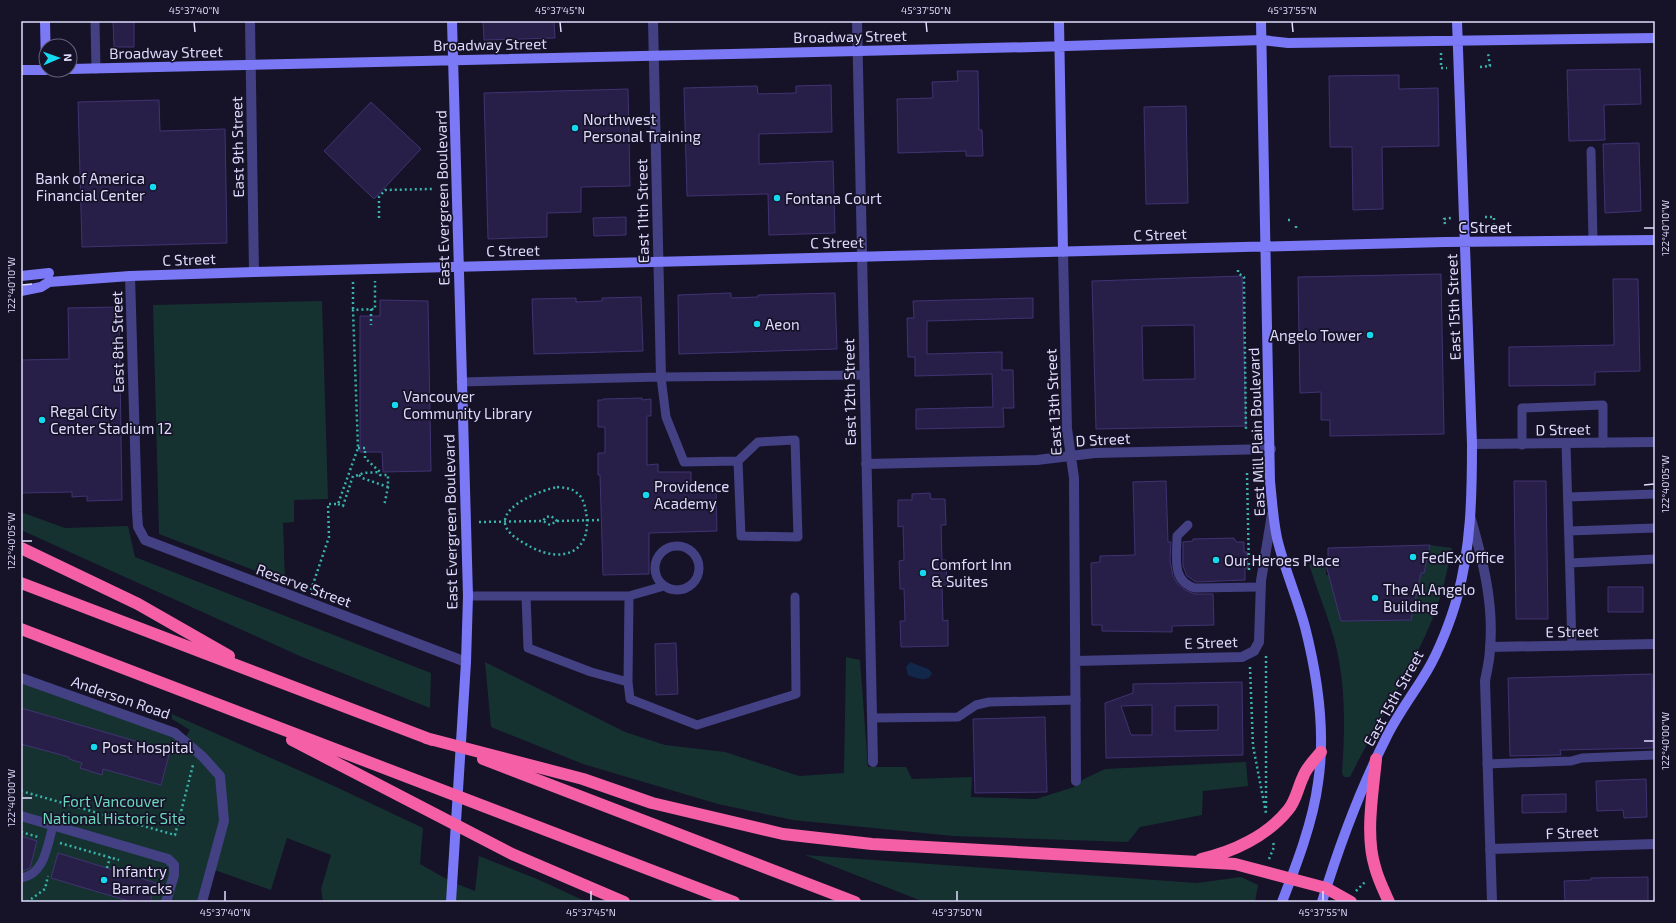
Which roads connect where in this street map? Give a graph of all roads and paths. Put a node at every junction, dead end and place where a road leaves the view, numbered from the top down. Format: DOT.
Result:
graph roads {
  1 [pos="45,21"];
  2 [pos="95,21"];
  3 [pos="250,21"];
  4 [pos="452,21"];
  5 [pos="653,21"];
  6 [pos="857,21"];
  7 [pos="1059,21"];
  8 [pos="1262,21"];
  9 [pos="1457,21"];
  10 [pos="45,38"];
  11 [pos="1655,38"];
  12 [pos="1262,40"];
  13 [pos="1458,40"];
  14 [pos="1060,46"];
  15 [pos="858,51"];
  16 [pos="1441,52"];
  17 [pos="1488,53"];
  18 [pos="654,55"];
  19 [pos="453,60"];
  20 [pos="250,66"];
  21 [pos="1480,67"];
  22 [pos="1441,68"];
  23 [pos="78,69"];
  24 [pos="96,69"];
  25 [pos="21,70"];
  26 [pos="38,70"];
  27 [pos="1591,151"];
  28 [pos="432,189"];
  29 [pos="379,218"];
  30 [pos="1452,218"];
  31 [pos="1485,218"];
  32 [pos="1288,220"];
  33 [pos="1292,220"];
  34 [pos="1296,224"];
  35 [pos="1445,224"];
  36 [pos="1494,225"];
  37 [pos="1296,228"];
  38 [pos="1655,240"];
  39 [pos="1593,241"];
  40 [pos="1465,242"];
  41 [pos="1266,246"];
  42 [pos="1063,252"];
  43 [pos="861,256"];
  44 [pos="658,261"];
  45 [pos="458,266"];
  46 [pos="374,268"];
  47 [pos="1238,270"];
  48 [pos="254,272"];
  49 [pos="21,276"];
  50 [pos="130,276"];
  51 [pos="49,277"];
  52 [pos="21,291"];
  53 [pos="353,291"];
  54 [pos="371,309"];
  55 [pos="353,310"];
  56 [pos="372,325"];
  57 [pos="864,375"];
  58 [pos="661,377"];
  59 [pos="462,382"];
  60 [pos="1246,431"];
  61 [pos="1655,442"];
  62 [pos="1603,443"];
  63 [pos="1472,444"];
  64 [pos="1566,444"];
  65 [pos="1522,445"];
  66 [pos="358,448"];
  67 [pos="1271,449"];
  68 [pos="1071,456"];
  69 [pos="738,461"];
  70 [pos="866,464"];
  71 [pos="380,472"];
  72 [pos="359,475"];
  73 [pos="388,487"];
  74 [pos="1655,494"];
  75 [pos="1568,497"];
  76 [pos="338,504"];
  77 [pos="384,506"];
  78 [pos="1273,513"];
  79 [pos="1471,519"];
  80 [pos="465,520"];
  81 [pos="588,520"];
  82 [pos="600,520"];
  83 [pos="543,521"];
  84 [pos="558,521"];
  85 [pos="505,522"];
  86 [pos="1188,526"];
  87 [pos="138,527"];
  88 [pos="1655,528"];
  89 [pos="1569,531"];
  90 [pos="21,548"];
  91 [pos="1655,559"];
  92 [pos="1570,563"];
  93 [pos="21,583"];
  94 [pos="664,586"];
  95 [pos="1261,587"];
  96 [pos="468,596"];
  97 [pos="526,596"];
  98 [pos="629,596"];
  99 [pos="795,597"];
  100 [pos="307,602"];
  101 [pos="21,629"];
  102 [pos="1260,642"];
  103 [pos="1655,644"];
  104 [pos="1572,646"];
  105 [pos="1490,647"];
  106 [pos="1075,661"];
  107 [pos="466,662"];
  108 [pos="264,675"];
  109 [pos="21,678"];
  110 [pos="628,682"];
  111 [pos="1076,700"];
  112 [pos="239,713"];
  113 [pos="872,718"];
  114 [pos="426,738"];
  115 [pos="1321,752"];
  116 [pos="1655,755"];
  117 [pos="199,758"];
  118 [pos="1376,759"];
  119 [pos="873,762"];
  120 [pos="1487,764"];
  121 [pos="1076,781"];
  122 [pos="21,791"];
  123 [pos="1265,812"];
  124 [pos="21,816"];
  125 [pos="54,826"];
  126 [pos="21,832"];
  127 [pos="1273,838"];
  128 [pos="49,840"];
  129 [pos="1655,844"];
  130 [pos="1490,849"];
  131 [pos="1269,855"];
  132 [pos="110,857"];
  133 [pos="124,861"];
  134 [pos="1188,862"];
  135 [pos="107,868"];
  136 [pos="21,878"];
  137 [pos="1291,879"];
  138 [pos="1367,880"];
  139 [pos="1326,888"];
  140 [pos="1353,897"];
  141 [pos="166,902"];
  142 [pos="202,902"];
  143 [pos="451,902"];
  144 [pos="624,902"];
  145 [pos="734,902"];
  146 [pos="855,902"];
  147 [pos="1282,902"];
  148 [pos="1322,902"];
  149 [pos="1389,902"];
  150 [pos="1492,902"];
  1 -- 10 [label="main road"];
  2 -- 24 [label="lane"];
  3 -- 20 [label="street, East 9th Street"];
  4 -- 19 [label="main road, East Evergreen Boulevard"];
  5 -- 18 [label="street, East 11th Street"];
  6 -- 15 [label="street, East 12th Street"];
  7 -- 14 [label="main road, East 13th Street"];
  8 -- 12 [label="main road, East Mill Plain Boulevard"];
  9 -- 13 [label="main road, East 15th Street"];
  11 -- 13 [label="main road, Broadway Street"];
  12 -- 13 [label="main road, Broadway Street"];
  12 -- 14 [label="main road, Broadway Street"];
  12 -- 41 [label="main road, East Mill Plain Boulevard"];
  13 -- 40 [label="main road, East 15th Street"];
  14 -- 15 [label="main road, Broadway Street"];
  14 -- 42 [label="main road, East 13th Street"];
  15 -- 18 [label="main road, Broadway Street"];
  15 -- 43 [label="street, East 12th Street"];
  16 -- 22 [label="path"];
  17 -- 21 [label="path"];
  18 -- 19 [label="main road, Broadway Street"];
  18 -- 44 [label="street, East 11th Street"];
  19 -- 20 [label="main road, Broadway Street"];
  19 -- 45 [label="main road, East Evergreen Boulevard"];
  20 -- 24 [label="main road, Broadway Street"];
  20 -- 48 [label="street, East 9th Street"];
  23 -- 24 [label="main road, Broadway Street"];
  25 -- 26 [label="main road"];
  27 -- 39 [label="lane"];
  28 -- 29 [label="path"];
  30 -- 35 [label="path"];
  31 -- 36 [label="path"];
  32 -- 33 [label="path"];
  34 -- 37 [label="path"];
  38 -- 39 [label="main road, C Street"];
  39 -- 40 [label="main road, C Street"];
  40 -- 41 [label="main road, C Street"];
  40 -- 63 [label="main road, East 15th Street"];
  41 -- 42 [label="main road, C Street"];
  41 -- 67 [label="main road, East Mill Plain Boulevard"];
  42 -- 43 [label="main road, C Street"];
  42 -- 68 [label="street, East 13th Street"];
  43 -- 44 [label="main road, C Street"];
  43 -- 57 [label="street, East 12th Street"];
  44 -- 45 [label="main road, C Street"];
  44 -- 58 [label="street, East 11th Street"];
  45 -- 46 [label="main road, C Street"];
  45 -- 59 [label="main road, East Evergreen Boulevard"];
  46 -- 48 [label="main road, C Street"];
  46 -- 54 [label="path"];
  47 -- 60 [label="path"];
  48 -- 50 [label="main road, C Street"];
  49 -- 51 [label="main road, C Street"];
  50 -- 51 [label="main road, C Street"];
  50 -- 87 [label="street, East 8th Street"];
  51 -- 52 [label="main road, C Street"];
  53 -- 55 [label="path"];
  54 -- 55 [label="path"];
  54 -- 56 [label="path"];
  55 -- 66 [label="path"];
  57 -- 58 [label="lane"];
  57 -- 70 [label="street, East 12th Street"];
  58 -- 59 [label="lane"];
  58 -- 69 [label="lane"];
  59 -- 80 [label="main road, East Evergreen Boulevard"];
  61 -- 62 [label="street, D Street"];
  62 -- 64 [label="street, D Street"];
  62 -- 65 [label="lane"];
  63 -- 65 [label="street, D Street"];
  63 -- 79 [label="main road, East 15th Street"];
  64 -- 65 [label="street, D Street"];
  64 -- 75 [label="lane"];
  66 -- 71 [label="path"];
  66 -- 76 [label="path"];
  67 -- 68 [label="street, D Street"];
  67 -- 78 [label="main road, East Mill Plain Boulevard"];
  68 -- 70 [label="street, D Street"];
  68 -- 106 [label="street, East 13th Street"];
  69 -- 69 [label="lane"];
  70 -- 113 [label="street, East 12th Street"];
  71 -- 72 [label="path"];
  71 -- 73 [label="path"];
  72 -- 73 [label="path"];
  72 -- 76 [label="path"];
  73 -- 77 [label="path"];
  74 -- 75 [label="lane"];
  75 -- 89 [label="lane"];
  76 -- 100 [label="path"];
  78 -- 95 [label="street, E Street"];
  78 -- 115 [label="main road, East Mill Plain Boulevard"];
  79 -- 105 [label="street, East 15th Street"];
  79 -- 118 [label="main road, East 15th Street"];
  80 -- 85 [label="path"];
  80 -- 96 [label="main road, East Evergreen Boulevard"];
  81 -- 82 [label="path"];
  81 -- 84 [label="path"];
  81 -- 85 [label="path"];
  81 -- 85 [label="path"];
  83 -- 84 [label="path"];
  83 -- 84 [label="path"];
  83 -- 85 [label="path"];
  86 -- 95 [label="lane"];
  87 -- 100 [label="street, Reserve Street"];
  88 -- 89 [label="lane"];
  89 -- 92 [label="lane"];
  90 -- 108 [label="highway"];
  91 -- 92 [label="lane"];
  92 -- 104 [label="lane"];
  93 -- 108 [label="highway"];
  94 -- 94 [label="lane"];
  94 -- 98 [label="lane"];
  95 -- 102 [label="street, E Street"];
  96 -- 97 [label="lane"];
  96 -- 107 [label="main road, East Evergreen Boulevard"];
  97 -- 98 [label="lane"];
  97 -- 110 [label="lane"];
  98 -- 110 [label="lane"];
  99 -- 110 [label="lane"];
  100 -- 107 [label="street, Reserve Street"];
  101 -- 112 [label="highway"];
  102 -- 106 [label="street, E Street"];
  102 -- 123 [label="path"];
  103 -- 104 [label="street, E Street"];
  104 -- 105 [label="street, E Street"];
  105 -- 120 [label="street, East 15th Street"];
  106 -- 111 [label="street, East 13th Street"];
  107 -- 143 [label="main road, East Evergreen Boulevard"];
  108 -- 114 [label="highway"];
  109 -- 117 [label="street, Anderson Road"];
  111 -- 113 [label="lane"];
  111 -- 121 [label="street, East 13th Street"];
  112 -- 144 [label="highway"];
  112 -- 145 [label="highway"];
  113 -- 119 [label="street, East 12th Street"];
  114 -- 134 [label="highway"];
  114 -- 146 [label="highway"];
  115 -- 134 [label="highway"];
  115 -- 137 [label="main road, East Mill Plain Boulevard"];
  116 -- 120 [label="lane"];
  117 -- 122 [label="path"];
  117 -- 142 [label="street, Anderson Road"];
  118 -- 139 [label="main road, East 15th Street"];
  118 -- 149 [label="highway"];
  120 -- 130 [label="street, East 15th Street"];
  124 -- 125 [label="street"];
  125 -- 128 [label="lane"];
  125 -- 141 [label="street"];
  126 -- 128 [label="path"];
  127 -- 131 [label="path"];
  128 -- 132 [label="path"];
  128 -- 136 [label="lane"];
  129 -- 130 [label="street, F Street"];
  130 -- 150 [label="street, East 15th Street"];
  132 -- 133 [label="path"];
  132 -- 135 [label="path"];
  134 -- 137 [label="highway"];
  137 -- 139 [label="highway"];
  137 -- 147 [label="main road, East Mill Plain Boulevard"];
  138 -- 140 [label="path"];
  139 -- 140 [label="highway"];
  139 -- 148 [label="main road"];
}
